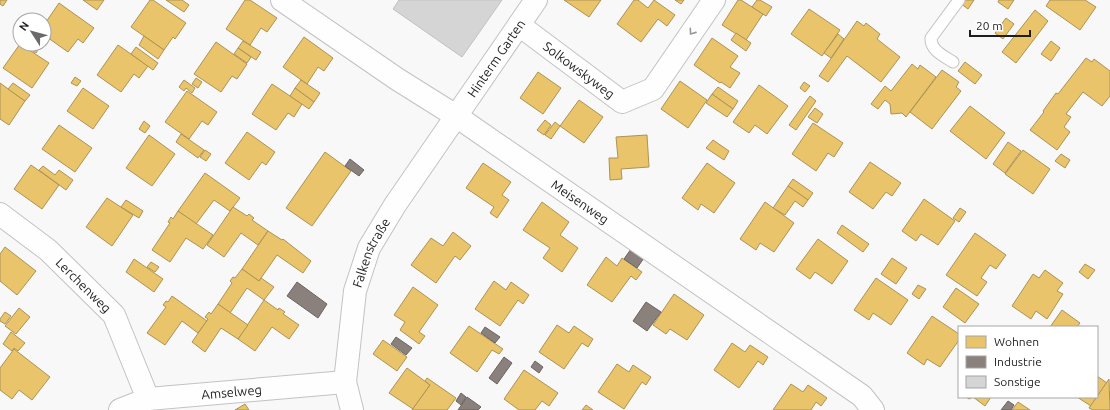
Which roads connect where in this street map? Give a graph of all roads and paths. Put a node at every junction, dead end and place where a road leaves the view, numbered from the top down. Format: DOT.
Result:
graph roads {
  1 [pos="282,0"];
  2 [pos="536,0"];
  3 [pos="714,0"];
  4 [pos="959,0"];
  5 [pos="519,25"];
  6 [pos="953,62"];
  7 [pos="456,116"];
  8 [pos="0,214"];
  9 [pos="345,382"];
  10 [pos="148,399"];
  11 [pos="120,410"];
  12 [pos="352,410"];
  13 [pos="873,410"];
  1 -- 7 [label="street, Meisenweg"];
  2 -- 5 [label="street, Hinterm Garten"];
  3 -- 5 [label="street, Solkowskyweg, one-way"];
  4 -- 6 [label="lane"];
  5 -- 7 [label="street, Hinterm Garten"];
  7 -- 9 [label="street, Falkenstraße"];
  7 -- 13 [label="street, Meisenweg"];
  8 -- 10 [label="street, Lerchenweg"];
  9 -- 10 [label="street, Amselweg"];
  9 -- 12 [label="street, Falkenstraße"];
  10 -- 11 [label="street, Amselweg"];
}
